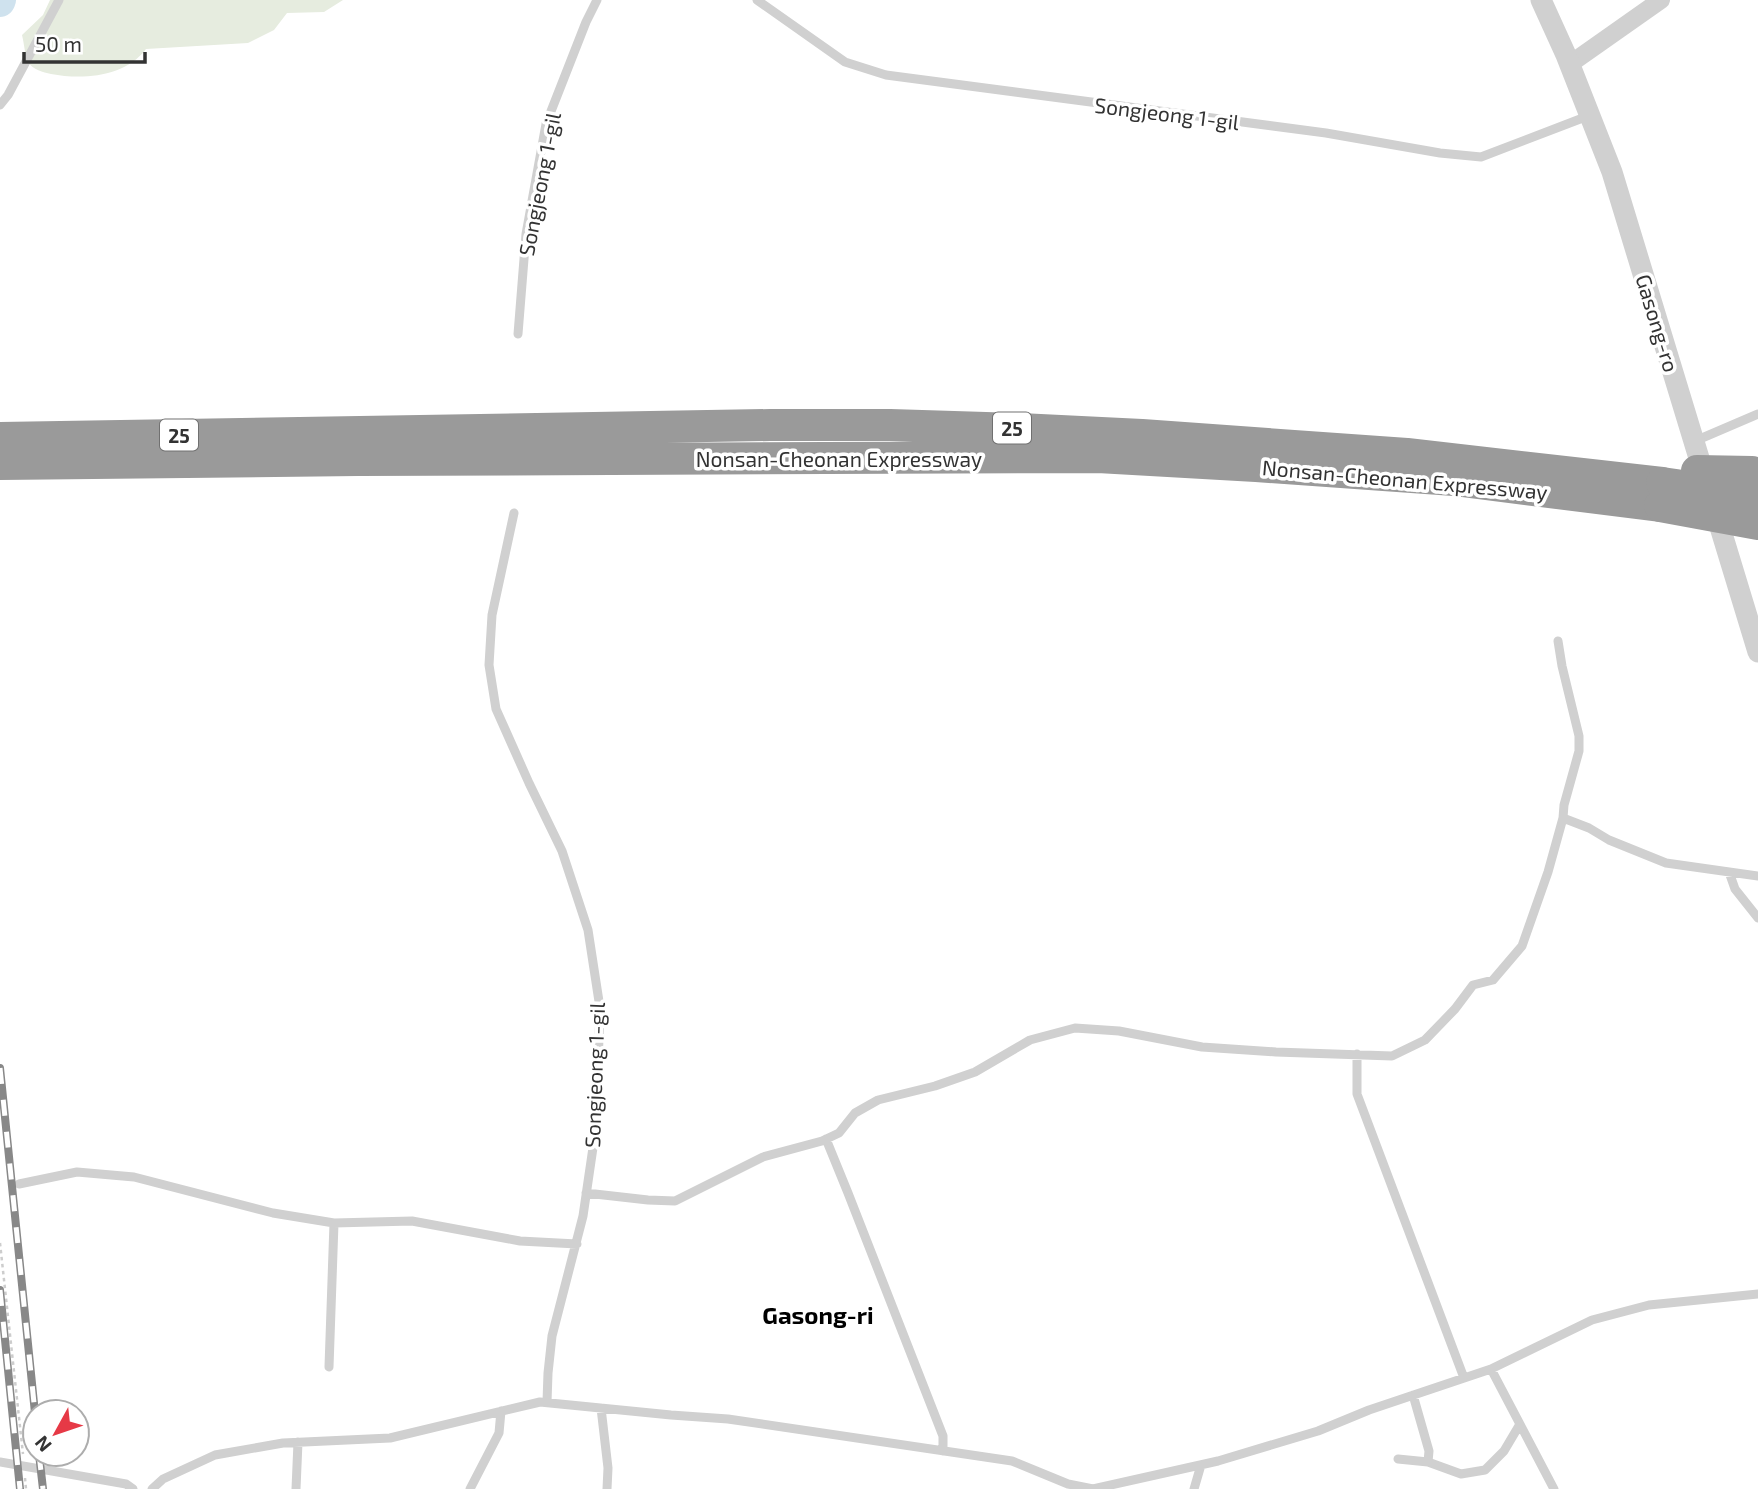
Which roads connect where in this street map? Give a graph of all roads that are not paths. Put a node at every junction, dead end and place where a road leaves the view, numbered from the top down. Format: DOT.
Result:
graph roads {
  1 [pos="59,0"];
  2 [pos="597,0"];
  3 [pos="757,0"];
  4 [pos="1541,0"];
  5 [pos="1661,0"];
  6 [pos="1570,64"];
  7 [pos="0,104"];
  8 [pos="1590,115"];
  9 [pos="518,334"];
  10 [pos="1758,414"];
  11 [pos="0,438"];
  12 [pos="1695,442"];
  13 [pos="358,446"];
  14 [pos="0,464"];
  15 [pos="1756,480"];
  16 [pos="1660,486"];
  17 [pos="514,513"];
  18 [pos="1758,523"];
  19 [pos="1558,641"];
  20 [pos="1758,652"];
  21 [pos="1563,818"];
  22 [pos="1729,872"];
  23 [pos="1758,876"];
  24 [pos="1758,918"];
  25 [pos="1357,1054"];
  26 [pos="826,1139"];
  27 [pos="19,1184"];
  28 [pos="586,1193"];
  29 [pos="334,1223"];
  30 [pos="577,1244"];
  31 [pos="1758,1294"];
  32 [pos="329,1367"];
  33 [pos="1491,1368"];
  34 [pos="1464,1378"];
  35 [pos="1413,1395"];
  36 [pos="547,1402"];
  37 [pos="601,1408"];
  38 [pos="501,1411"];
  39 [pos="1520,1424"];
  40 [pos="298,1442"];
  41 [pos="943,1451"];
  42 [pos="1398,1459"];
  43 [pos="0,1462"];
  44 [pos="1428,1462"];
  45 [pos="1201,1465"];
  46 [pos="133,1489"];
  47 [pos="152,1489"];
  48 [pos="296,1489"];
  49 [pos="470,1489"];
  50 [pos="607,1489"];
  51 [pos="1194,1489"];
  52 [pos="1554,1489"];
  1 -- 7 [label="lane"];
  2 -- 9 [label="lane, Songjeong 1-gil"];
  3 -- 8 [label="lane, Songjeong 1-gil"];
  4 -- 6 [label="street, Gasong-ro"];
  5 -- 6 [label="street"];
  6 -- 8 [label="street, Gasong-ro"];
  8 -- 12 [label="street, Gasong-ro"];
  10 -- 12 [label="lane"];
  11 -- 13 [label="highway, Nonsan-Cheonan Expressway / 25"];
  12 -- 20 [label="street, Gasong-ro"];
  13 -- 14 [label="highway, Nonsan-Cheonan Expressway / 25"];
  13 -- 16 [label="highway, Nonsan-Cheonan Expressway / 25"];
  13 -- 16 [label="highway, Nonsan-Cheonan Expressway / 25"];
  15 -- 16 [label="highway, Nonsan-Cheonan Expressway / 25, bridge"];
  16 -- 18 [label="highway, Nonsan-Cheonan Expressway / 25, bridge"];
  17 -- 28 [label="lane, Songjeong 1-gil"];
  19 -- 21 [label="lane"];
  21 -- 22 [label="lane"];
  21 -- 25 [label="lane"];
  22 -- 23 [label="lane"];
  22 -- 24 [label="lane"];
  25 -- 26 [label="lane"];
  25 -- 34 [label="lane"];
  26 -- 28 [label="lane"];
  26 -- 41 [label="lane"];
  27 -- 29 [label="lane"];
  28 -- 30 [label="lane, Songjeong 1-gil"];
  29 -- 30 [label="lane"];
  29 -- 32 [label="lane"];
  30 -- 36 [label="lane, Songjeong 1-gil"];
  31 -- 33 [label="lane"];
  33 -- 34 [label="lane"];
  33 -- 39 [label="lane"];
  34 -- 35 [label="lane"];
  35 -- 44 [label="lane"];
  35 -- 45 [label="lane"];
  36 -- 37 [label="lane"];
  36 -- 38 [label="lane"];
  37 -- 41 [label="lane"];
  37 -- 50 [label="lane"];
  38 -- 40 [label="lane"];
  38 -- 49 [label="lane"];
  39 -- 44 [label="lane"];
  39 -- 52 [label="lane"];
  40 -- 47 [label="lane"];
  40 -- 48 [label="lane"];
  41 -- 45 [label="lane"];
  42 -- 44 [label="lane"];
  43 -- 46 [label="lane"];
  45 -- 51 [label="lane"];
}
